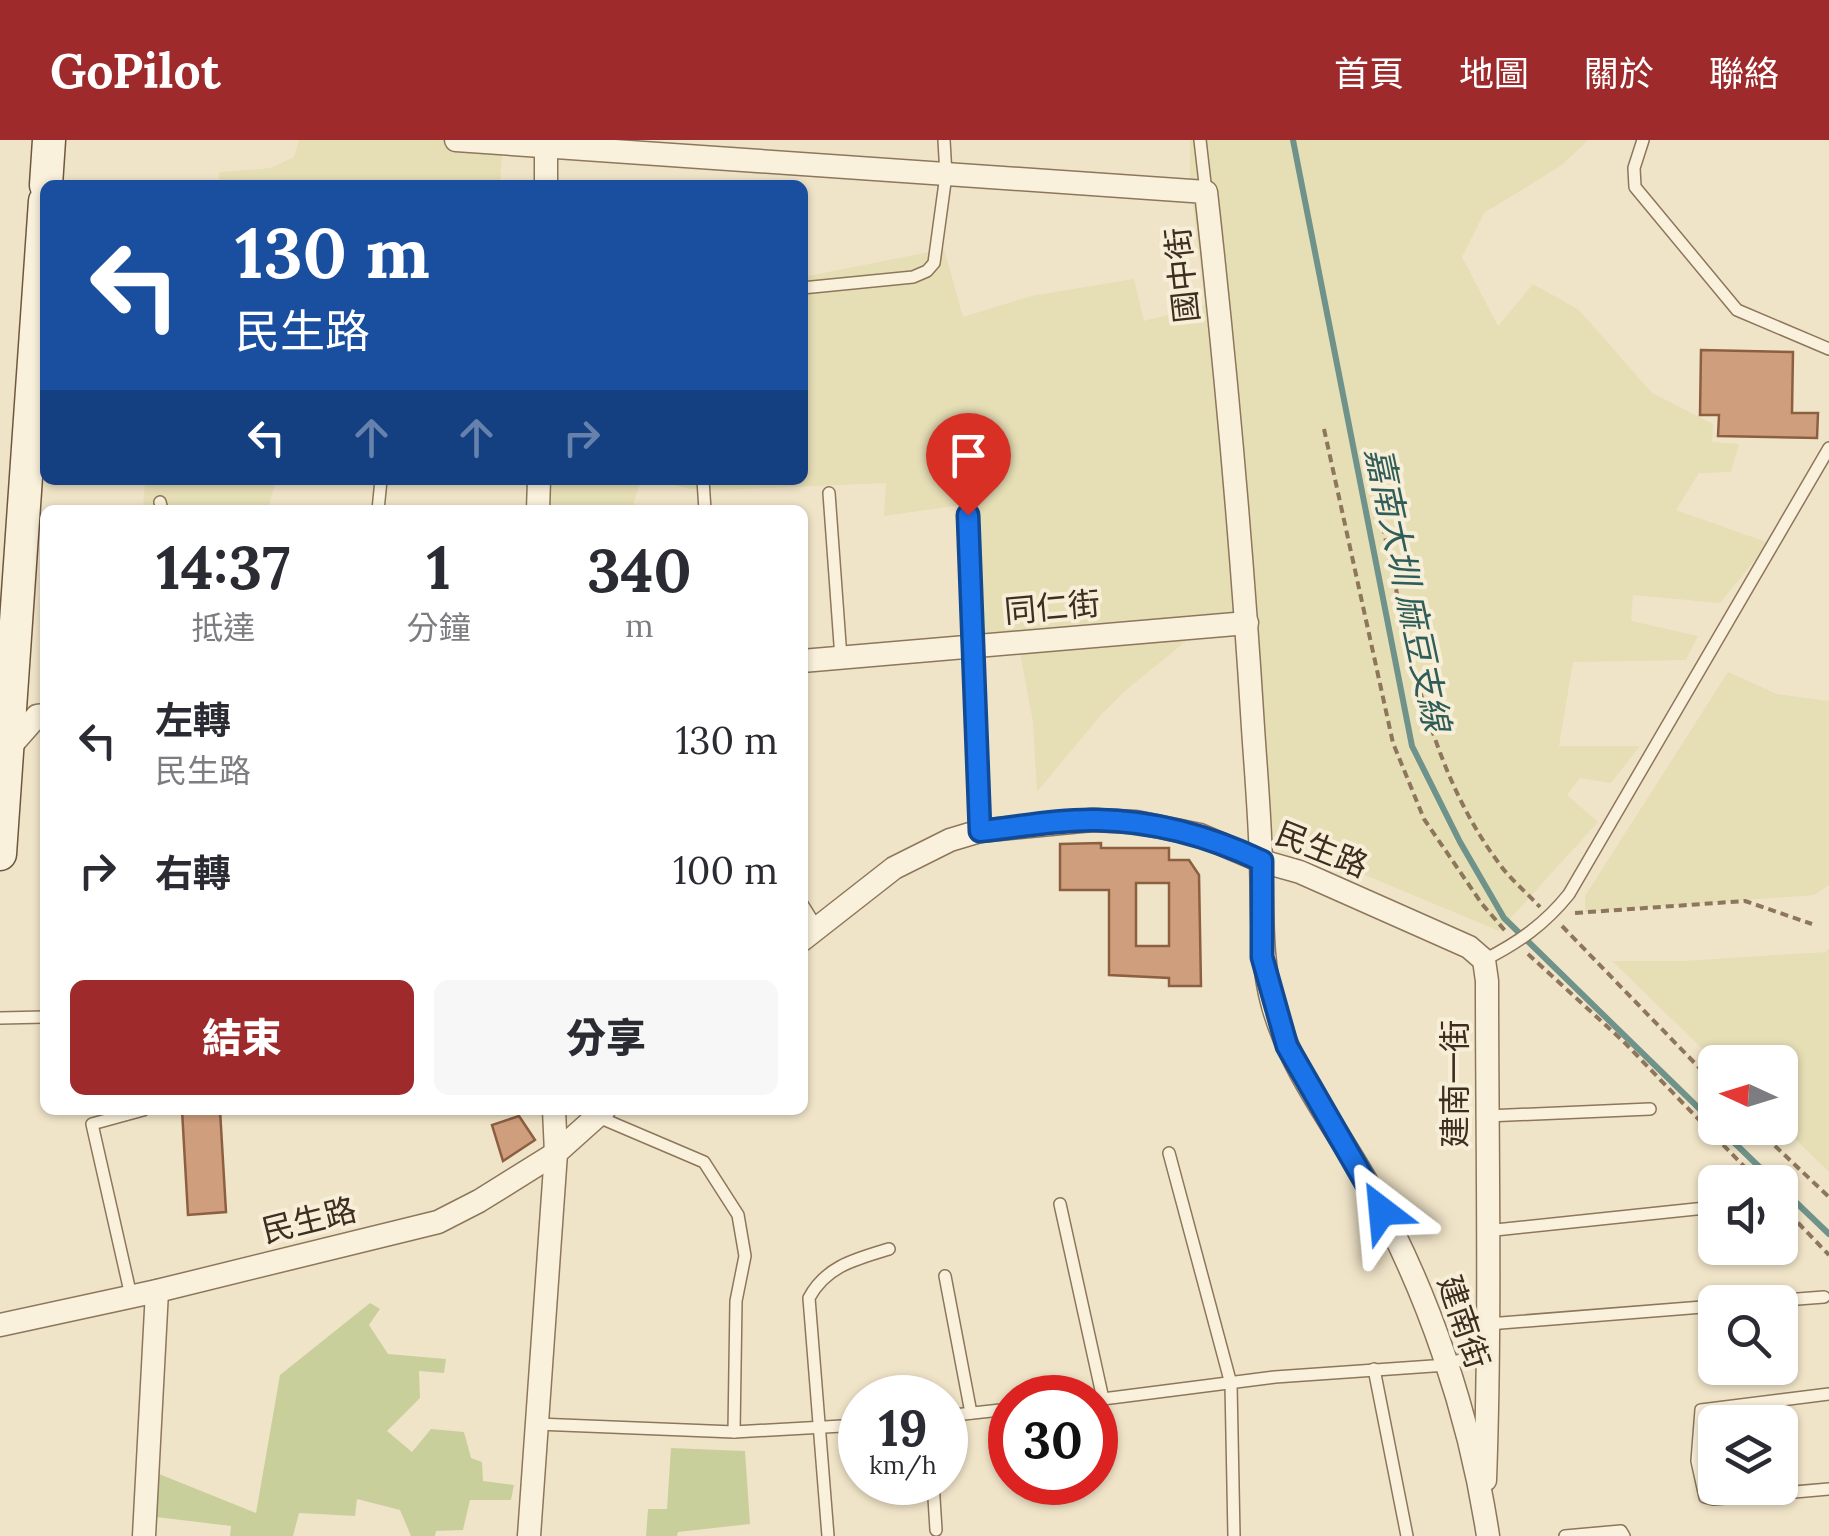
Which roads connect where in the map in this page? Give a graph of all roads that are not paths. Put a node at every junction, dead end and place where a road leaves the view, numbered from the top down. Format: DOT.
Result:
graph roads {
  1 [pos="49,140"];
  2 [pos="456,140"];
  3 [pos="944,140"];
  4 [pos="1200,140"];
  5 [pos="1643,140"];
  6 [pos="546,143"];
  7 [pos="946,174"];
  8 [pos="46,180"];
  9 [pos="546,180"];
  10 [pos="1206,192"];
  11 [pos="40,266"];
  12 [pos="808,287"];
  13 [pos="1829,348"];
  14 [pos="1829,448"];
  15 [pos="829,492"];
  16 [pos="968,515"];
  17 [pos="1246,623"];
  18 [pos="974,646"];
  19 [pos="841,658"];
  20 [pos="808,661"];
  21 [pos="40,716"];
  22 [pos="3,750"];
  23 [pos="980,831"];
  24 [pos="0,854"];
  25 [pos="1262,861"];
  26 [pos="810,934"];
  27 [pos="1484,960"];
  28 [pos="0,1018"];
  29 [pos="40,1018"];
  30 [pos="1650,1109"];
  31 [pos="125,1115"];
  32 [pos="554,1115"];
  33 [pos="598,1115"];
  34 [pos="604,1115"];
  35 [pos="1487,1116"];
  36 [pos="556,1153"];
  37 [pos="1169,1153"];
  38 [pos="1060,1204"];
  39 [pos="1698,1209"];
  40 [pos="1486,1231"];
  41 [pos="889,1248"];
  42 [pos="944,1276"];
  43 [pos="157,1291"];
  44 [pos="131,1296"];
  45 [pos="1824,1297"];
  46 [pos="1798,1299"];
  47 [pos="1698,1307"];
  48 [pos="1488,1324"];
  49 [pos="0,1325"];
  50 [pos="1490,1349"];
  51 [pos="1447,1365"];
  52 [pos="1374,1370"];
  53 [pos="1094,1375"];
  54 [pos="1231,1384"];
  55 [pos="1829,1394"];
  56 [pos="1118,1397"];
  57 [pos="988,1411"];
  58 [pos="968,1413"];
  59 [pos="971,1413"];
  60 [pos="536,1424"];
  61 [pos="838,1427"];
  62 [pos="822,1429"];
  63 [pos="734,1432"];
  64 [pos="1829,1489"];
  65 [pos="934,1505"];
  66 [pos="1484,1509"];
  67 [pos="936,1530"];
  68 [pos="144,1536"];
  69 [pos="529,1536"];
  70 [pos="828,1536"];
  71 [pos="1234,1536"];
  72 [pos="1408,1536"];
  73 [pos="1488,1536"];
  74 [pos="1565,1536"];
  75 [pos="1624,1536"];
  1 -- 8 [label="main road"];
  2 -- 6 [label="street, 國中街"];
  3 -- 7 [label="lane"];
  4 -- 10 [label="lane"];
  5 -- 13 [label="lane"];
  6 -- 7 [label="street, 國中街"];
  6 -- 9 [label="street"];
  7 -- 10 [label="street, 國中街"];
  7 -- 12 [label="lane"];
  10 -- 17 [label="street, 國中街"];
  11 -- 22 [label="main road"];
  14 -- 27 [label="lane"];
  15 -- 19 [label="lane"];
  16 -- 18 [label="lane"];
  17 -- 18 [label="street, 同仁街"];
  17 -- 25 [label="street, 國中街"];
  18 -- 19 [label="street, 同仁街"];
  18 -- 23 [label="lane"];
  19 -- 20 [label="street, 同仁街"];
  21 -- 22 [label="street"];
  22 -- 24 [label="main road"];
  23 -- 25 [label="street, 民生路"];
  23 -- 26 [label="street, 民生路"];
  25 -- 27 [label="street, 民生路"];
  25 -- 51 [label="street, 建南街"];
  27 -- 35 [label="street, 建南一街"];
  28 -- 29 [label="lane"];
  30 -- 35 [label="lane"];
  31 -- 44 [label="lane"];
  32 -- 36 [label="street"];
  33 -- 36 [label="street, 民生路"];
  34 -- 63 [label="lane"];
  35 -- 40 [label="street, 建南一街"];
  36 -- 43 [label="street, 民生路"];
  36 -- 60 [label="street"];
  37 -- 54 [label="lane"];
  38 -- 53 [label="lane"];
  39 -- 40 [label="lane"];
  40 -- 48 [label="street, 建南一街"];
  41 -- 62 [label="lane"];
  42 -- 59 [label="lane"];
  43 -- 44 [label="street, 民生路"];
  43 -- 68 [label="street"];
  44 -- 49 [label="street, 民生路"];
  45 -- 46 [label="lane"];
  47 -- 48 [label="lane"];
  48 -- 50 [label="street, 建南一街"];
  50 -- 51 [label="lane"];
  50 -- 66 [label="street, 建南一街"];
  51 -- 52 [label="lane"];
  51 -- 66 [label="street, 建南街"];
  52 -- 54 [label="lane"];
  52 -- 72 [label="lane"];
  54 -- 56 [label="lane"];
  54 -- 71 [label="lane"];
  55 -- 64 [label="lane"];
  57 -- 59 [label="lane"];
  58 -- 59 [label="lane"];
  60 -- 63 [label="lane"];
  60 -- 69 [label="street"];
  61 -- 62 [label="lane"];
  62 -- 63 [label="lane"];
  62 -- 70 [label="lane"];
  65 -- 67 [label="lane"];
  66 -- 73 [label="street, 建南街"];
  74 -- 75 [label="lane"];
}
